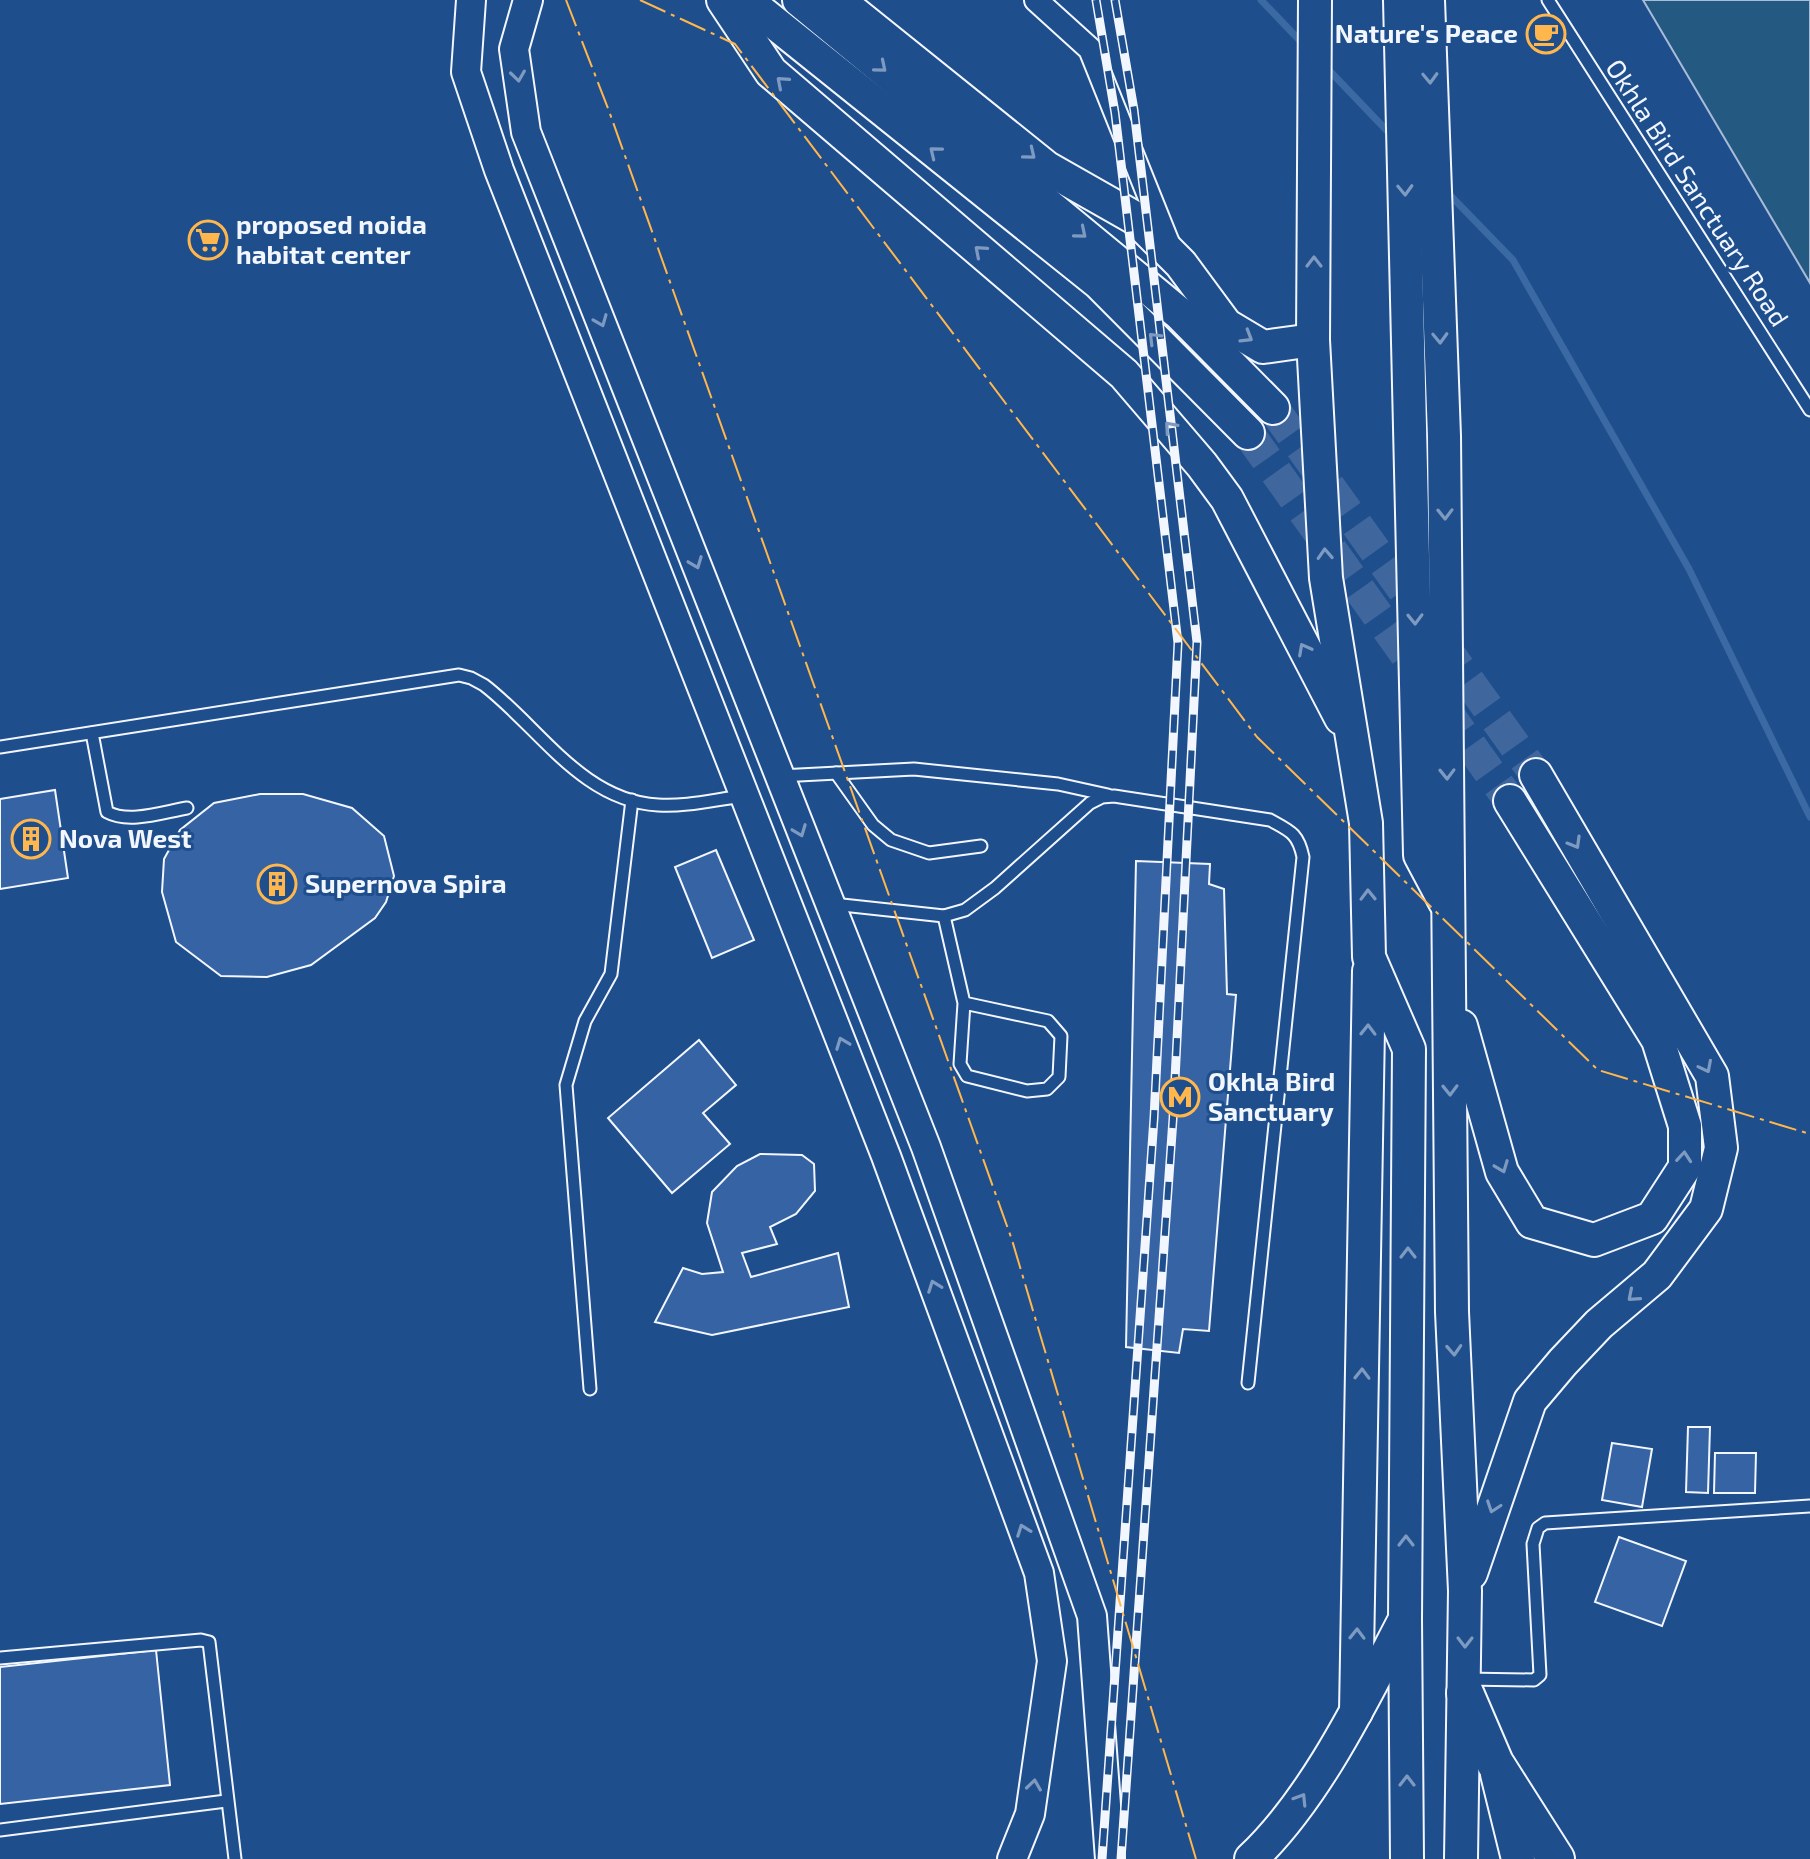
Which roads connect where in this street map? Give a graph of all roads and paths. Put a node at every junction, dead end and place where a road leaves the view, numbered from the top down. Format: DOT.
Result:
graph roads {
  1 [pos="471,0"];
  2 [pos="528,0"];
  3 [pos="723,0"];
  4 [pos="746,0"];
  5 [pos="799,0"];
  6 [pos="838,0"];
  7 [pos="1036,0"];
  8 [pos="1315,0"];
  9 [pos="1400,0"];
  10 [pos="1428,0"];
  11 [pos="1548,0"];
  12 [pos="1174,256"];
  13 [pos="1313,340"];
  14 [pos="1273,408"];
  15 [pos="1810,410"];
  16 [pos="1248,433"];
  17 [pos="92,733"];
  18 [pos="1354,742"];
  19 [pos="0,747"];
  20 [pos="836,773"];
  21 [pos="1536,775"];
  22 [pos="779,776"];
  23 [pos="745,795"];
  24 [pos="1114,796"];
  25 [pos="632,800"];
  26 [pos="1510,801"];
  27 [pos="187,808"];
  28 [pos="981,846"];
  29 [pos="828,904"];
  30 [pos="1448,908"];
  31 [pos="944,916"];
  32 [pos="1369,957"];
  33 [pos="1449,984"];
  34 [pos="964,1003"];
  35 [pos="1248,1383"];
  36 [pos="590,1389"];
  37 [pos="1810,1506"];
  38 [pos="1465,1591"];
  39 [pos="1405,1619"];
  40 [pos="0,1658"];
  41 [pos="1465,1686"];
  42 [pos="1356,1712"];
  43 [pos="1495,1763"];
  44 [pos="226,1801"];
  45 [pos="0,1830"];
  46 [pos="235,1859"];
  47 [pos="1012,1859"];
  48 [pos="1110,1859"];
  49 [pos="1251,1859"];
  50 [pos="1407,1859"];
  51 [pos="1461,1859"];
  52 [pos="1518,1859"];
  53 [pos="1556,1859"];
  1 -- 23 [label="street"];
  2 -- 22 [label="street, one-way"];
  18 -- 3 [label="main road, one-way"];
  16 -- 4 [label="main road, one-way"];
  5 -- 14 [label="main road, one-way"];
  6 -- 12 [label="main road, one-way"];
  7 -- 12 [label="street"];
  13 -- 8 [label="main road, one-way"];
  9 -- 30 [label="main road, one-way"];
  10 -- 30 [label="main road, one-way"];
  11 -- 15 [label="lane, Okhla Bird Sanctuary Road"];
  12 -- 13 [label="main road, one-way"];
  18 -- 13 [label="main road, one-way"];
  17 -- 19 [label="lane"];
  17 -- 25 [label="lane"];
  17 -- 27 [label="lane"];
  32 -- 18 [label="main road, one-way"];
  20 -- 22 [label="lane"];
  20 -- 24 [label="lane"];
  20 -- 28 [label="lane"];
  21 -- 38 [label="main road, one-way"];
  22 -- 29 [label="street, one-way"];
  23 -- 25 [label="lane"];
  47 -- 23 [label="street, one-way"];
  24 -- 31 [label="lane"];
  24 -- 35 [label="lane"];
  25 -- 36 [label="lane"];
  33 -- 26 [label="main road, one-way"];
  29 -- 31 [label="lane"];
  29 -- 48 [label="street"];
  30 -- 33 [label="main road"];
  31 -- 34 [label="lane"];
  39 -- 32 [label="main road, one-way"];
  42 -- 32 [label="main road, one-way"];
  33 -- 38 [label="main road, one-way"];
  34 -- 34 [label="lane"];
  37 -- 41 [label="lane"];
  38 -- 41 [label="main road, one-way"];
  39 -- 42 [label="main road"];
  50 -- 39 [label="main road, one-way"];
  40 -- 44 [label="lane"];
  41 -- 43 [label="highway"];
  41 -- 51 [label="main road"];
  49 -- 42 [label="main road, one-way"];
  43 -- 52 [label="main road"];
  43 -- 53 [label="highway"];
  44 -- 45 [label="lane"];
  44 -- 46 [label="lane"];
}
